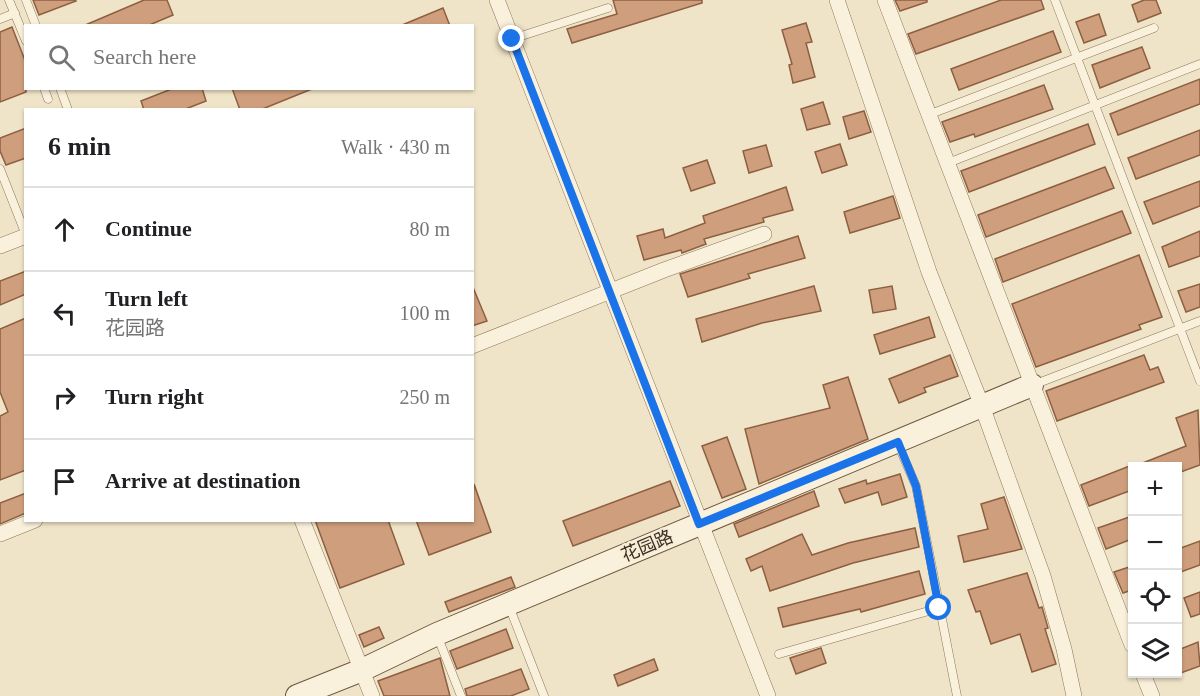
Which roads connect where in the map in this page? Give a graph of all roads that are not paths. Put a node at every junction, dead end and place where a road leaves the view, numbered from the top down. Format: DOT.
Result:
graph roads {
  1 [pos="9,0"];
  2 [pos="26,0"];
  3 [pos="497,0"];
  4 [pos="837,0"];
  5 [pos="885,0"];
  6 [pos="1055,0"];
  7 [pos="608,8"];
  8 [pos="15,13"];
  9 [pos="0,19"];
  10 [pos="35,24"];
  11 [pos="1154,28"];
  12 [pos="24,36"];
  13 [pos="512,39"];
  14 [pos="1077,58"];
  15 [pos="1200,64"];
  16 [pos="45,90"];
  17 [pos="61,90"];
  18 [pos="48,99"];
  19 [pos="1095,105"];
  20 [pos="67,108"];
  21 [pos="928,115"];
  22 [pos="948,163"];
  23 [pos="0,169"];
  24 [pos="24,231"];
  25 [pos="764,234"];
  26 [pos="24,237"];
  27 [pos="0,246"];
  28 [pos="610,291"];
  29 [pos="1200,321"];
  30 [pos="1180,329"];
  31 [pos="474,345"];
  32 [pos="1200,381"];
  33 [pos="1032,385"];
  34 [pos="982,406"];
  35 [pos="898,442"];
  36 [pos="29,522"];
  37 [pos="303,522"];
  38 [pos="699,524"];
  39 [pos="0,534"];
  40 [pos="508,604"];
  41 [pos="939,608"];
  42 [pos="437,634"];
  43 [pos="1128,635"];
  44 [pos="779,654"];
  45 [pos="362,670"];
  46 [pos="1145,678"];
  47 [pos="297,696"];
  48 [pos="372,696"];
  49 [pos="461,696"];
  50 [pos="544,696"];
  51 [pos="768,696"];
  52 [pos="957,696"];
  53 [pos="1074,696"];
  54 [pos="1152,696"];
  1 -- 8 [label="lane"];
  2 -- 10 [label="lane"];
  3 -- 13 [label="street"];
  4 -- 34 [label="street"];
  5 -- 21 [label="street"];
  6 -- 14 [label="lane"];
  7 -- 13 [label="lane"];
  8 -- 9 [label="lane"];
  8 -- 12 [label="lane"];
  11 -- 14 [label="lane"];
  13 -- 28 [label="street"];
  14 -- 19 [label="lane"];
  14 -- 21 [label="lane"];
  15 -- 19 [label="lane"];
  16 -- 18 [label="lane"];
  17 -- 20 [label="lane"];
  19 -- 22 [label="lane"];
  19 -- 30 [label="lane"];
  21 -- 22 [label="street"];
  22 -- 33 [label="street"];
  23 -- 24 [label="lane"];
  25 -- 28 [label="street"];
  26 -- 27 [label="street"];
  28 -- 31 [label="street"];
  28 -- 38 [label="street"];
  29 -- 30 [label="lane"];
  30 -- 32 [label="lane"];
  30 -- 33 [label="lane"];
  33 -- 34 [label="street, 花园路"];
  33 -- 43 [label="street"];
  34 -- 35 [label="street, 花园路"];
  34 -- 53 [label="street"];
  35 -- 38 [label="street, 花园路"];
  35 -- 41 [label="lane"];
  36 -- 39 [label="street"];
  37 -- 45 [label="street"];
  38 -- 40 [label="street, 花园路"];
  38 -- 51 [label="street"];
  40 -- 42 [label="street, 花园路"];
  40 -- 50 [label="lane"];
  41 -- 44 [label="lane"];
  41 -- 52 [label="lane"];
  42 -- 45 [label="street, 花园路"];
  42 -- 49 [label="lane"];
  45 -- 47 [label="street, 花园路"];
  45 -- 48 [label="street"];
  46 -- 54 [label="street"];
}
